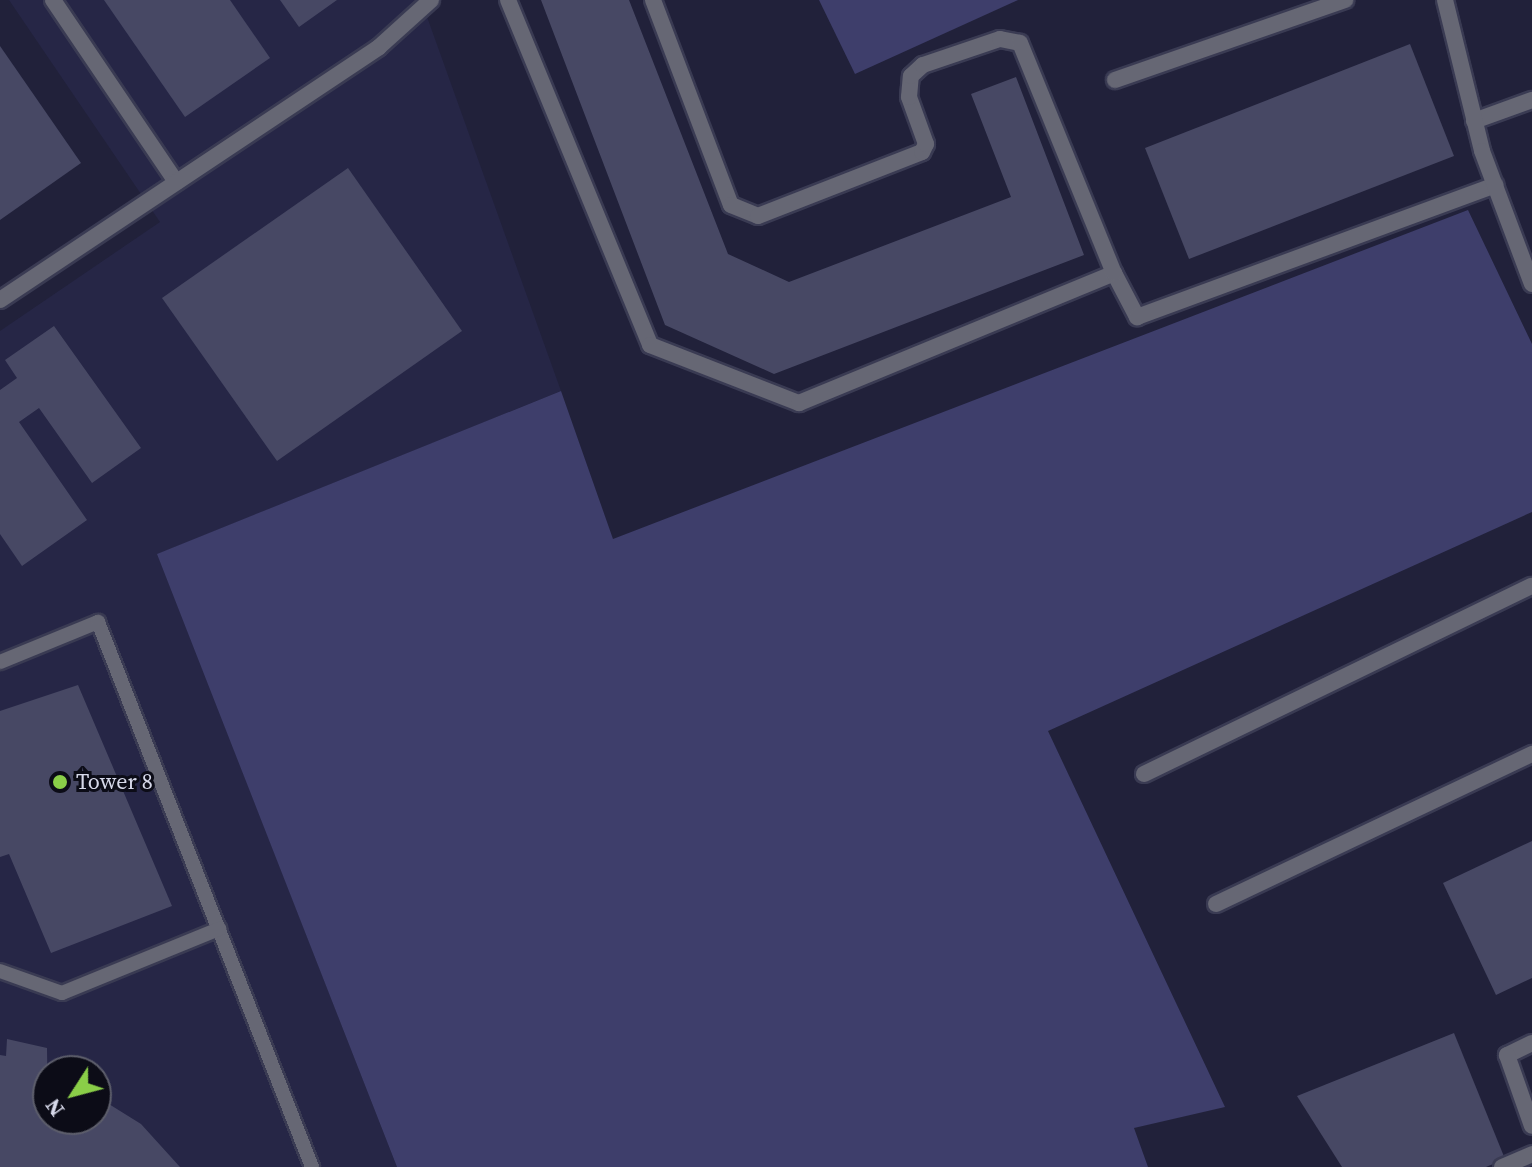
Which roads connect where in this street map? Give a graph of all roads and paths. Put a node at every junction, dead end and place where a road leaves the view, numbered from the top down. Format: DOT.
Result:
graph roads {
  1 [pos="53,0"];
  2 [pos="431,0"];
  3 [pos="508,0"];
  4 [pos="653,0"];
  5 [pos="1345,0"];
  6 [pos="1445,0"];
  7 [pos="1115,80"];
  8 [pos="1532,100"];
  9 [pos="1474,121"];
  10 [pos="176,182"];
  11 [pos="1495,185"];
  12 [pos="1114,273"];
  13 [pos="1532,284"];
  14 [pos="0,300"];
  15 [pos="1532,586"];
  16 [pos="0,662"];
  17 [pos="1532,754"];
  18 [pos="1144,774"];
  19 [pos="1216,904"];
  20 [pos="219,929"];
  21 [pos="0,971"];
  22 [pos="1532,1043"];
  23 [pos="1532,1126"];
  24 [pos="1532,1154"];
  25 [pos="312,1167"];
  26 [pos="1502,1167"];
  1 -- 10 [label="street"];
  2 -- 10 [label="street"];
  3 -- 12 [label="street"];
  4 -- 12 [label="street"];
  5 -- 7 [label="street"];
  6 -- 9 [label="street"];
  8 -- 9 [label="street"];
  9 -- 11 [label="street"];
  10 -- 14 [label="street"];
  11 -- 12 [label="street"];
  11 -- 13 [label="street"];
  15 -- 18 [label="street"];
  16 -- 20 [label="lane"];
  17 -- 19 [label="street"];
  20 -- 21 [label="lane"];
  20 -- 25 [label="lane"];
  22 -- 23 [label="street"];
  24 -- 26 [label="street"];
}
